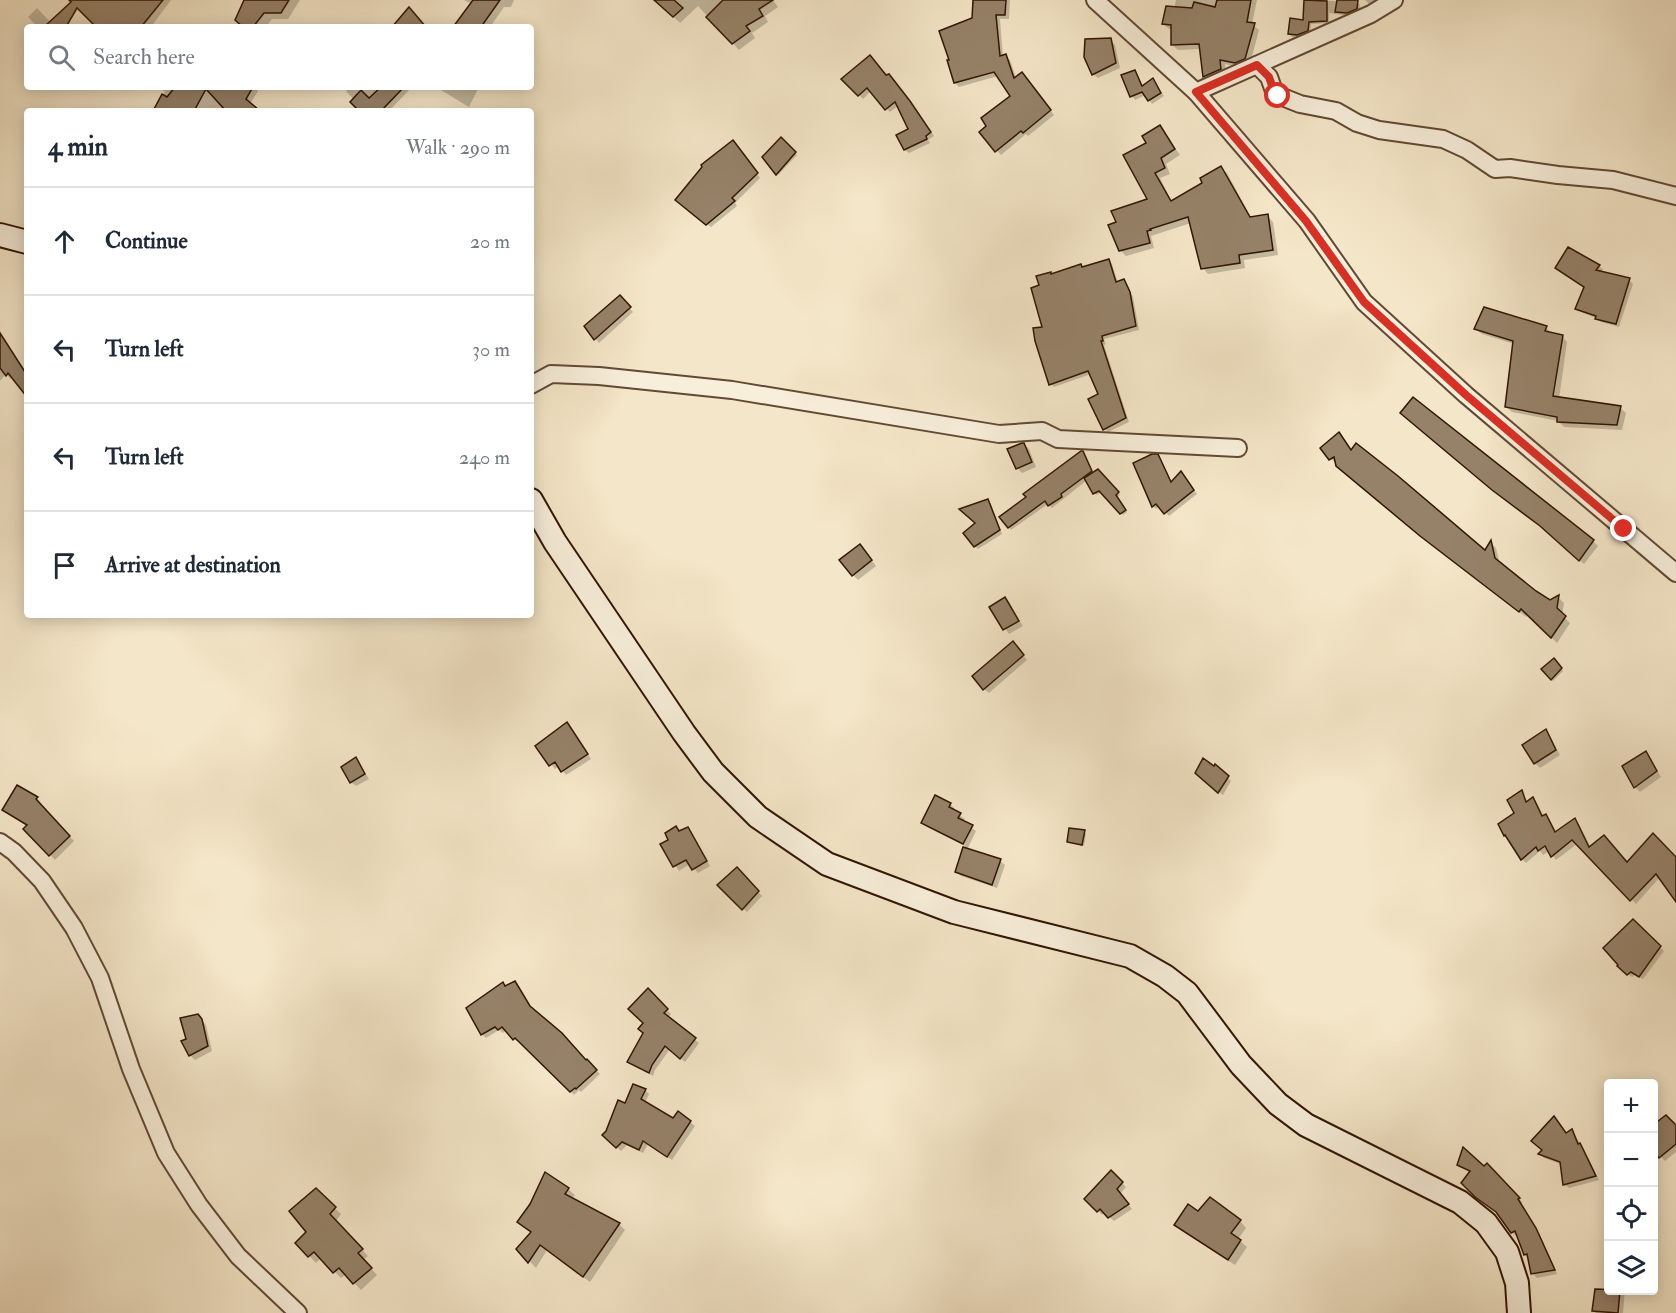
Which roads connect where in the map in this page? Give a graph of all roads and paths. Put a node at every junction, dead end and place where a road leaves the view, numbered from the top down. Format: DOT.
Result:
graph roads {
  1 [pos="1095,0"];
  2 [pos="1394,0"];
  3 [pos="1257,65"];
  4 [pos="1196,92"];
  5 [pos="1676,196"];
  6 [pos="0,235"];
  7 [pos="24,241"];
  8 [pos="534,384"];
  9 [pos="1238,448"];
  10 [pos="534,505"];
  11 [pos="1676,573"];
  12 [pos="0,842"];
  13 [pos="298,1313"];
  14 [pos="1519,1313"];
  1 -- 4 [label="street"];
  2 -- 3 [label="street"];
  3 -- 4 [label="street"];
  3 -- 5 [label="street"];
  4 -- 11 [label="street"];
  6 -- 7 [label="main road"];
  8 -- 9 [label="street"];
  10 -- 14 [label="main road"];
  12 -- 13 [label="street"];
}
